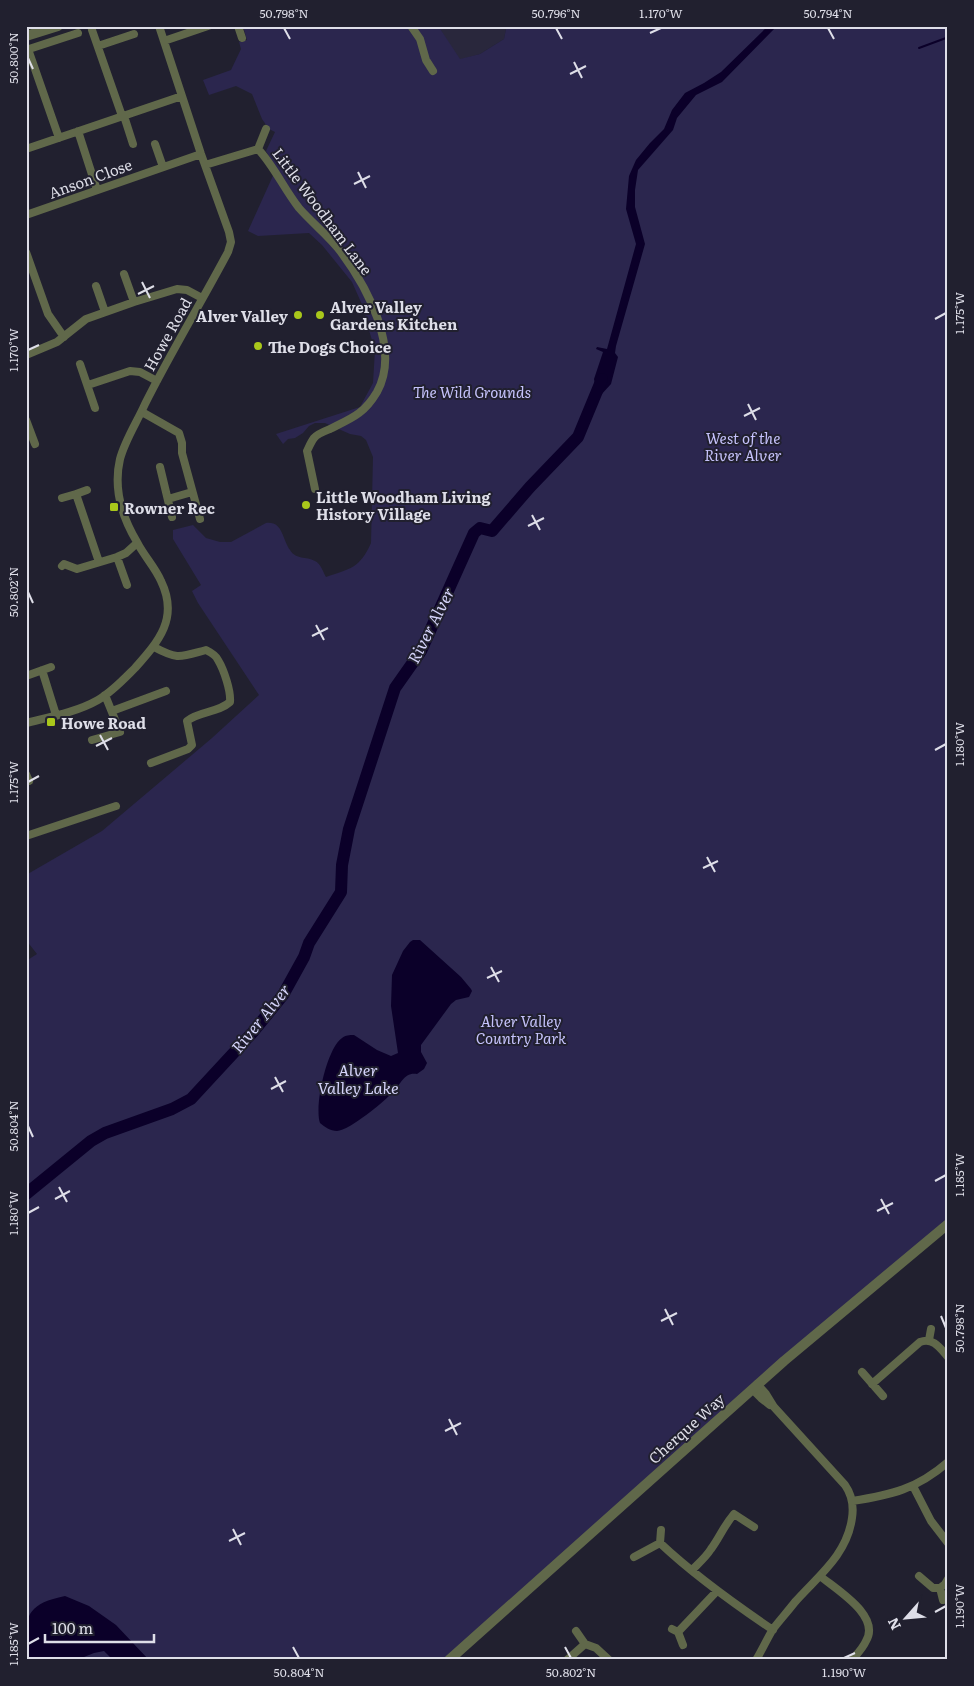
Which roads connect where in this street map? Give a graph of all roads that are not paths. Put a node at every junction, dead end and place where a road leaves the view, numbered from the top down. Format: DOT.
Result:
graph roads {
  1 [pos="58,26"];
  2 [pos="159,26"];
  3 [pos="208,26"];
  4 [pos="238,26"];
  5 [pos="411,26"];
  6 [pos="92,30"];
  7 [pos="78,33"];
  8 [pos="134,34"];
  9 [pos="26,36"];
  10 [pos="242,38"];
  11 [pos="164,41"];
  12 [pos="98,46"];
  13 [pos="27,50"];
  14 [pos="433,71"];
  15 [pos="182,96"];
  16 [pos="123,116"];
  17 [pos="266,129"];
  18 [pos="78,131"];
  19 [pos="59,138"];
  20 [pos="133,144"];
  21 [pos="155,144"];
  22 [pos="26,148"];
  23 [pos="258,149"];
  24 [pos="201,154"];
  25 [pos="205,165"];
  26 [pos="163,167"];
  27 [pos="97,190"];
  28 [pos="26,215"];
  29 [pos="26,252"];
  30 [pos="30,274"];
  31 [pos="124,274"];
  32 [pos="96,286"];
  33 [pos="202,298"];
  34 [pos="134,302"];
  35 [pos="105,312"];
  36 [pos="64,337"];
  37 [pos="26,356"];
  38 [pos="80,364"];
  39 [pos="157,381"];
  40 [pos="88,384"];
  41 [pos="96,408"];
  42 [pos="142,412"];
  43 [pos="27,423"];
  44 [pos="35,444"];
  45 [pos="160,467"];
  46 [pos="315,489"];
  47 [pos="87,490"];
  48 [pos="192,492"];
  49 [pos="76,494"];
  50 [pos="62,498"];
  51 [pos="168,500"];
  52 [pos="172,517"];
  53 [pos="200,519"];
  54 [pos="137,543"];
  55 [pos="117,557"];
  56 [pos="99,562"];
  57 [pos="62,566"];
  58 [pos="127,585"];
  59 [pos="154,646"];
  60 [pos="52,667"];
  61 [pos="42,670"];
  62 [pos="26,676"];
  63 [pos="166,691"];
  64 [pos="105,695"];
  65 [pos="112,711"];
  66 [pos="56,715"];
  67 [pos="26,723"];
  68 [pos="92,740"];
  69 [pos="151,763"];
  70 [pos="116,806"];
  71 [pos="26,836"];
  72 [pos="948,1224"];
  73 [pos="931,1329"];
  74 [pos="929,1340"];
  75 [pos="948,1357"];
  76 [pos="862,1372"];
  77 [pos="872,1384"];
  78 [pos="755,1387"];
  79 [pos="883,1396"];
  80 [pos="948,1462"];
  81 [pos="914,1486"];
  82 [pos="852,1501"];
  83 [pos="732,1505"];
  84 [pos="734,1514"];
  85 [pos="754,1527"];
  86 [pos="662,1530"];
  87 [pos="660,1543"];
  88 [pos="948,1543"];
  89 [pos="634,1557"];
  90 [pos="692,1570"];
  91 [pos="820,1576"];
  92 [pos="919,1576"];
  93 [pos="948,1579"];
  94 [pos="940,1588"];
  95 [pos="716,1592"];
  96 [pos="943,1600"];
  97 [pos="773,1630"];
  98 [pos="576,1631"];
  99 [pos="585,1644"];
  100 [pos="683,1645"];
  101 [pos="449,1660"];
  102 [pos="567,1660"];
  103 [pos="609,1660"];
  104 [pos="756,1660"];
  105 [pos="852,1660"];
  1 -- 9 [label="street"];
  2 -- 11 [label="street, Howe Road"];
  3 -- 11 [label="street"];
  4 -- 10 [label="street"];
  5 -- 14 [label="street"];
  6 -- 12 [label="street"];
  7 -- 13 [label="street"];
  8 -- 12 [label="street"];
  11 -- 15 [label="street, Howe Road"];
  12 -- 16 [label="street"];
  13 -- 19 [label="street"];
  15 -- 16 [label="street"];
  15 -- 24 [label="street, Howe Road"];
  16 -- 18 [label="street"];
  16 -- 20 [label="street"];
  17 -- 23 [label="street, Little Woodham Lane"];
  18 -- 19 [label="street"];
  18 -- 27 [label="street"];
  19 -- 22 [label="street"];
  21 -- 26 [label="street"];
  23 -- 25 [label="street, Little Woodham Lane"];
  23 -- 46 [label="street, Little Woodham Lane"];
  24 -- 25 [label="street, Howe Road"];
  24 -- 26 [label="street, Anson Close"];
  25 -- 33 [label="street, Howe Road"];
  26 -- 27 [label="street, Anson Close"];
  27 -- 28 [label="street, Anson Close"];
  29 -- 30 [label="street"];
  30 -- 36 [label="street"];
  31 -- 34 [label="street"];
  32 -- 35 [label="street"];
  33 -- 34 [label="street"];
  33 -- 39 [label="street, Howe Road"];
  34 -- 35 [label="street"];
  35 -- 36 [label="street"];
  36 -- 37 [label="street"];
  38 -- 40 [label="street"];
  39 -- 40 [label="street"];
  39 -- 42 [label="street, Howe Road"];
  40 -- 41 [label="street"];
  42 -- 48 [label="street"];
  42 -- 54 [label="street, Howe Road"];
  43 -- 44 [label="street"];
  45 -- 51 [label="street"];
  47 -- 49 [label="street"];
  48 -- 51 [label="street"];
  48 -- 53 [label="street"];
  49 -- 50 [label="street"];
  49 -- 56 [label="street"];
  51 -- 52 [label="street"];
  54 -- 55 [label="street"];
  54 -- 59 [label="street, Howe Road"];
  55 -- 56 [label="street"];
  55 -- 58 [label="street"];
  56 -- 57 [label="street"];
  59 -- 64 [label="street, Howe Road"];
  59 -- 69 [label="street"];
  60 -- 61 [label="street"];
  61 -- 62 [label="street"];
  61 -- 66 [label="street"];
  63 -- 65 [label="street"];
  64 -- 65 [label="street"];
  64 -- 66 [label="street, Howe Road"];
  65 -- 68 [label="street"];
  66 -- 67 [label="street, Howe Road"];
  70 -- 71 [label="street"];
  72 -- 78 [label="street, Cherque Way"];
  73 -- 74 [label="street"];
  74 -- 75 [label="street"];
  74 -- 77 [label="street"];
  76 -- 77 [label="street"];
  77 -- 79 [label="street"];
  78 -- 82 [label="street"];
  78 -- 101 [label="street, Cherque Way"];
  80 -- 81 [label="street"];
  81 -- 82 [label="street"];
  81 -- 88 [label="street"];
  82 -- 91 [label="street"];
  83 -- 84 [label="street"];
  84 -- 85 [label="street"];
  84 -- 90 [label="street"];
  86 -- 87 [label="street"];
  87 -- 89 [label="street"];
  87 -- 90 [label="street"];
  90 -- 95 [label="street"];
  91 -- 97 [label="street"];
  91 -- 105 [label="street"];
  92 -- 94 [label="street"];
  93 -- 94 [label="street"];
  94 -- 96 [label="street"];
  95 -- 97 [label="street"];
  95 -- 100 [label="street"];
  97 -- 104 [label="street"];
  98 -- 99 [label="street"];
  99 -- 102 [label="street"];
  99 -- 103 [label="street"];
}
